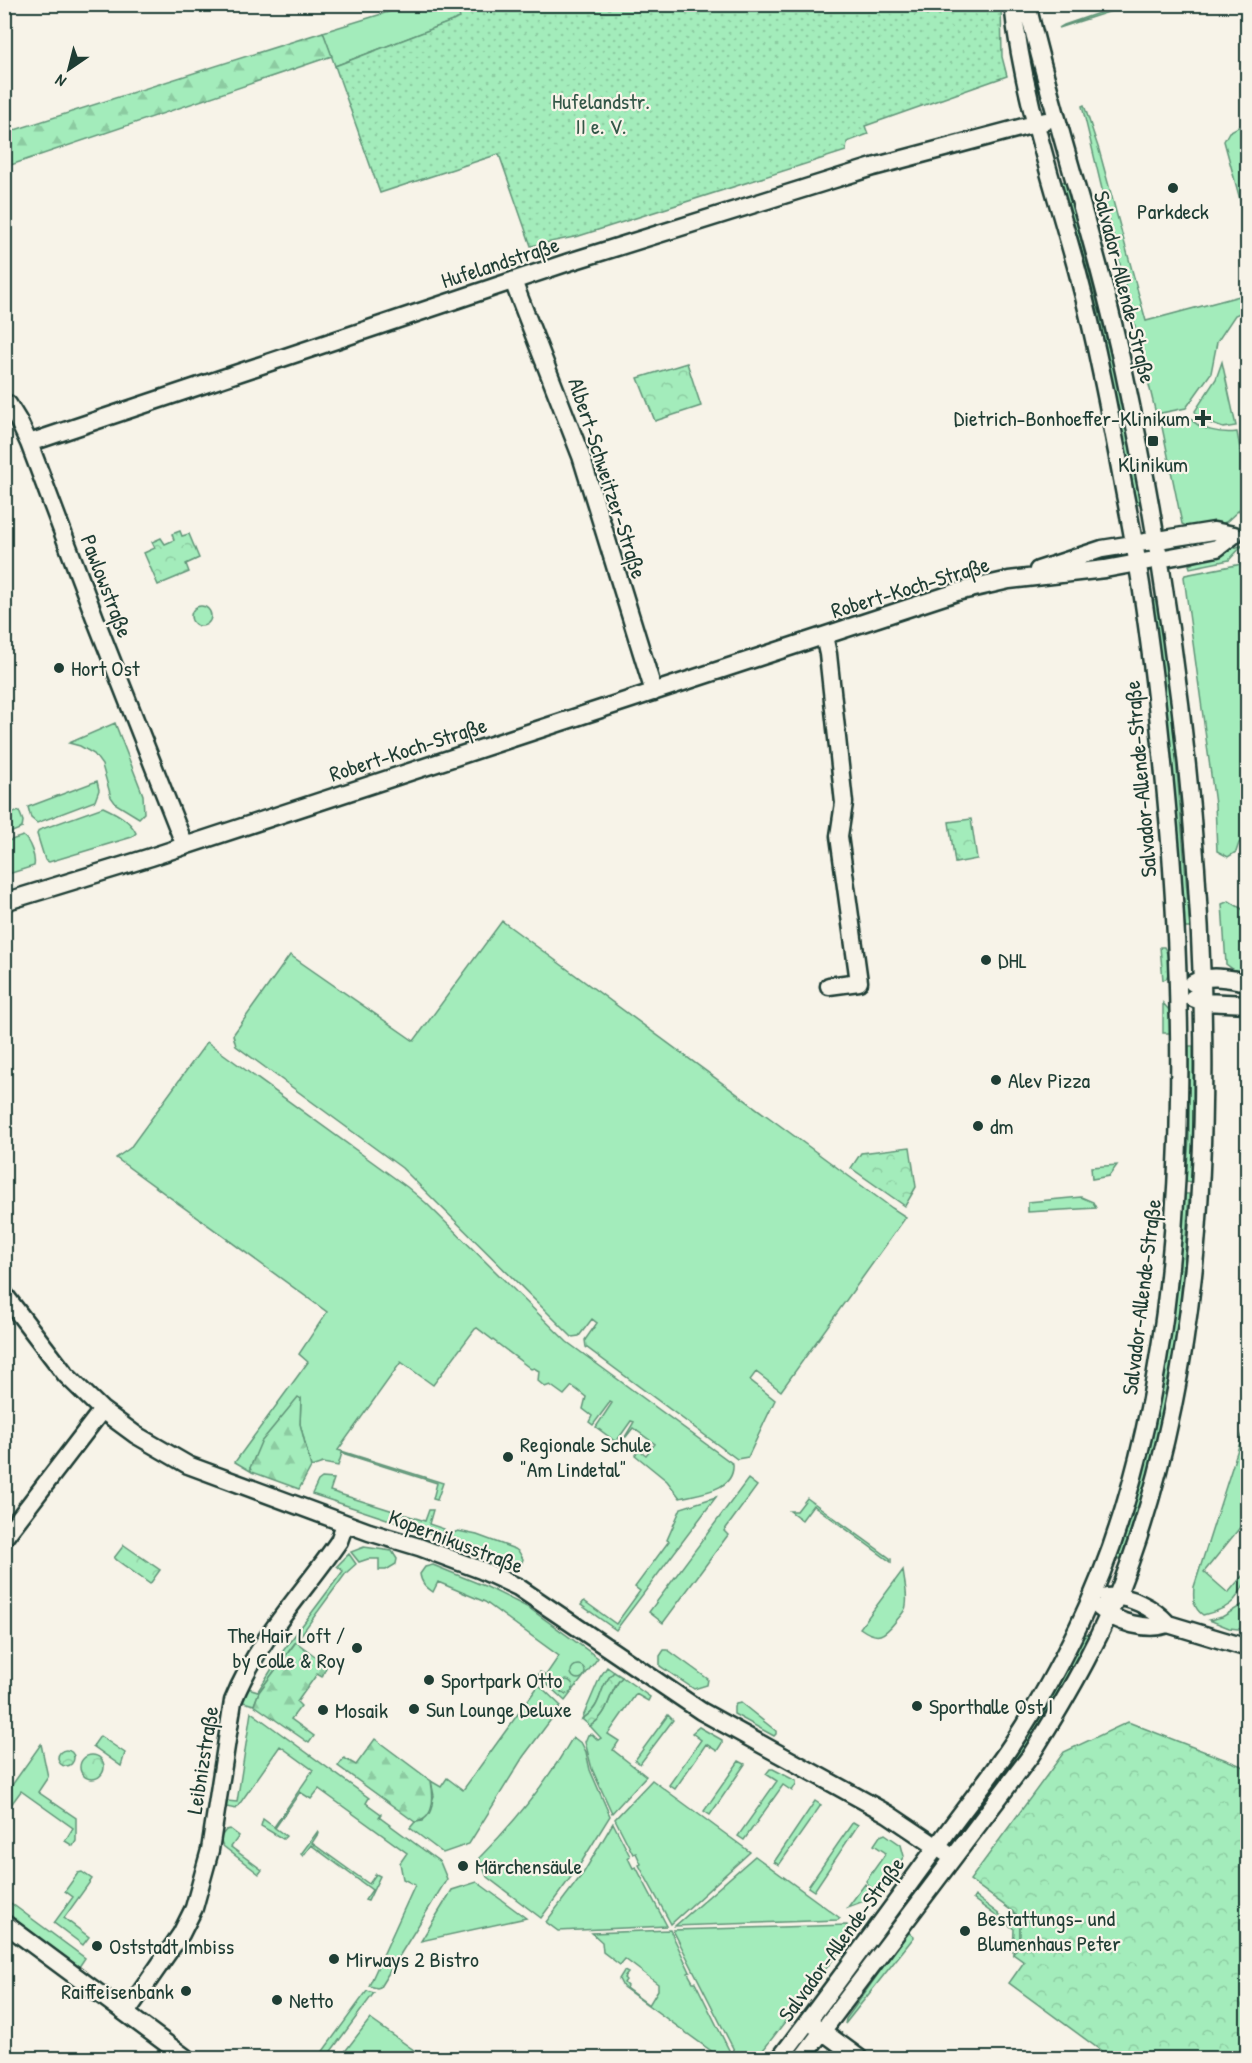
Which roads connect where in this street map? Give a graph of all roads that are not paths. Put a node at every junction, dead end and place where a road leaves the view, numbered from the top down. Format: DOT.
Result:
graph roads {
  1 [pos="1012,4"];
  2 [pos="1027,4"];
  3 [pos="1057,118"];
  4 [pos="1036,125"];
  5 [pos="513,281"];
  6 [pos="4,403"];
  7 [pos="29,443"];
  8 [pos="1157,540"];
  9 [pos="1134,543"];
  10 [pos="1160,559"];
  11 [pos="1137,564"];
  12 [pos="1009,580"];
  13 [pos="824,636"];
  14 [pos="654,692"];
  15 [pos="185,846"];
  16 [pos="4,902"];
  17 [pos="1202,978"];
  18 [pos="1248,982"];
  19 [pos="830,986"];
  20 [pos="1179,991"];
  21 [pos="1203,1002"];
  22 [pos="1248,1004"];
  23 [pos="4,1294"];
  24 [pos="102,1410"];
  25 [pos="345,1524"];
  26 [pos="4,1538"];
  27 [pos="1117,1595"];
  28 [pos="1091,1599"];
  29 [pos="1108,1615"];
  30 [pos="1168,1624"];
  31 [pos="1248,1648"];
  32 [pos="937,1846"];
  33 [pos="954,1859"];
  34 [pos="4,1923"];
  35 [pos="126,2013"];
  36 [pos="808,2021"];
  37 [pos="822,2031"];
  38 [pos="186,2058"];
  39 [pos="780,2058"];
  40 [pos="802,2058"];
  41 [pos="859,2058"];
  1 -- 4 [label="street, Salvador-Allende-Straße"];
  2 -- 3 [label="street, Salvador-Allende-Straße"];
  3 -- 4 [label="street"];
  3 -- 8 [label="street, Salvador-Allende-Straße"];
  4 -- 5 [label="street, Hufelandstraße"];
  4 -- 9 [label="street, Salvador-Allende-Straße"];
  5 -- 7 [label="street, Hufelandstraße"];
  5 -- 14 [label="street, Albert-Schweitzer-Straße"];
  6 -- 7 [label="street"];
  7 -- 15 [label="street, Pawlowstraße"];
  8 -- 9 [label="street"];
  8 -- 10 [label="street, Salvador-Allende-Straße"];
  8 -- 10 [label="street"];
  9 -- 11 [label="street, Salvador-Allende-Straße"];
  9 -- 12 [label="street, Robert-Koch-Straße"];
  10 -- 11 [label="street"];
  10 -- 17 [label="street, Salvador-Allende-Straße"];
  11 -- 12 [label="street, Robert-Koch-Straße"];
  11 -- 20 [label="street, Salvador-Allende-Straße"];
  12 -- 13 [label="street, Robert-Koch-Straße"];
  13 -- 14 [label="street, Robert-Koch-Straße"];
  13 -- 19 [label="street, Robert-Koch-Straße"];
  14 -- 15 [label="street, Robert-Koch-Straße"];
  15 -- 16 [label="street, Robert-Koch-Straße"];
  17 -- 18 [label="street"];
  17 -- 20 [label="street"];
  17 -- 21 [label="street, Salvador-Allende-Straße"];
  20 -- 21 [label="street"];
  20 -- 28 [label="street, Salvador-Allende-Straße"];
  21 -- 22 [label="street"];
  21 -- 27 [label="street, Salvador-Allende-Straße"];
  23 -- 24 [label="street, Kopernikusstraße"];
  24 -- 25 [label="street, Kopernikusstraße"];
  24 -- 26 [label="street"];
  25 -- 32 [label="street, Kopernikusstraße"];
  25 -- 35 [label="street, Leibnizstraße"];
  27 -- 28 [label="street"];
  27 -- 29 [label="street, Salvador-Allende-Straße"];
  27 -- 30 [label="street"];
  28 -- 29 [label="street"];
  28 -- 32 [label="street, Salvador-Allende-Straße"];
  29 -- 30 [label="street"];
  29 -- 33 [label="street, Salvador-Allende-Straße"];
  30 -- 31 [label="street"];
  32 -- 33 [label="street"];
  32 -- 36 [label="street, Salvador-Allende-Straße"];
  33 -- 37 [label="street, Salvador-Allende-Straße"];
  34 -- 35 [label="street"];
  35 -- 38 [label="street"];
  36 -- 37 [label="street"];
  36 -- 39 [label="street, Salvador-Allende-Straße"];
  37 -- 40 [label="street, Salvador-Allende-Straße"];
  37 -- 41 [label="street"];
}
